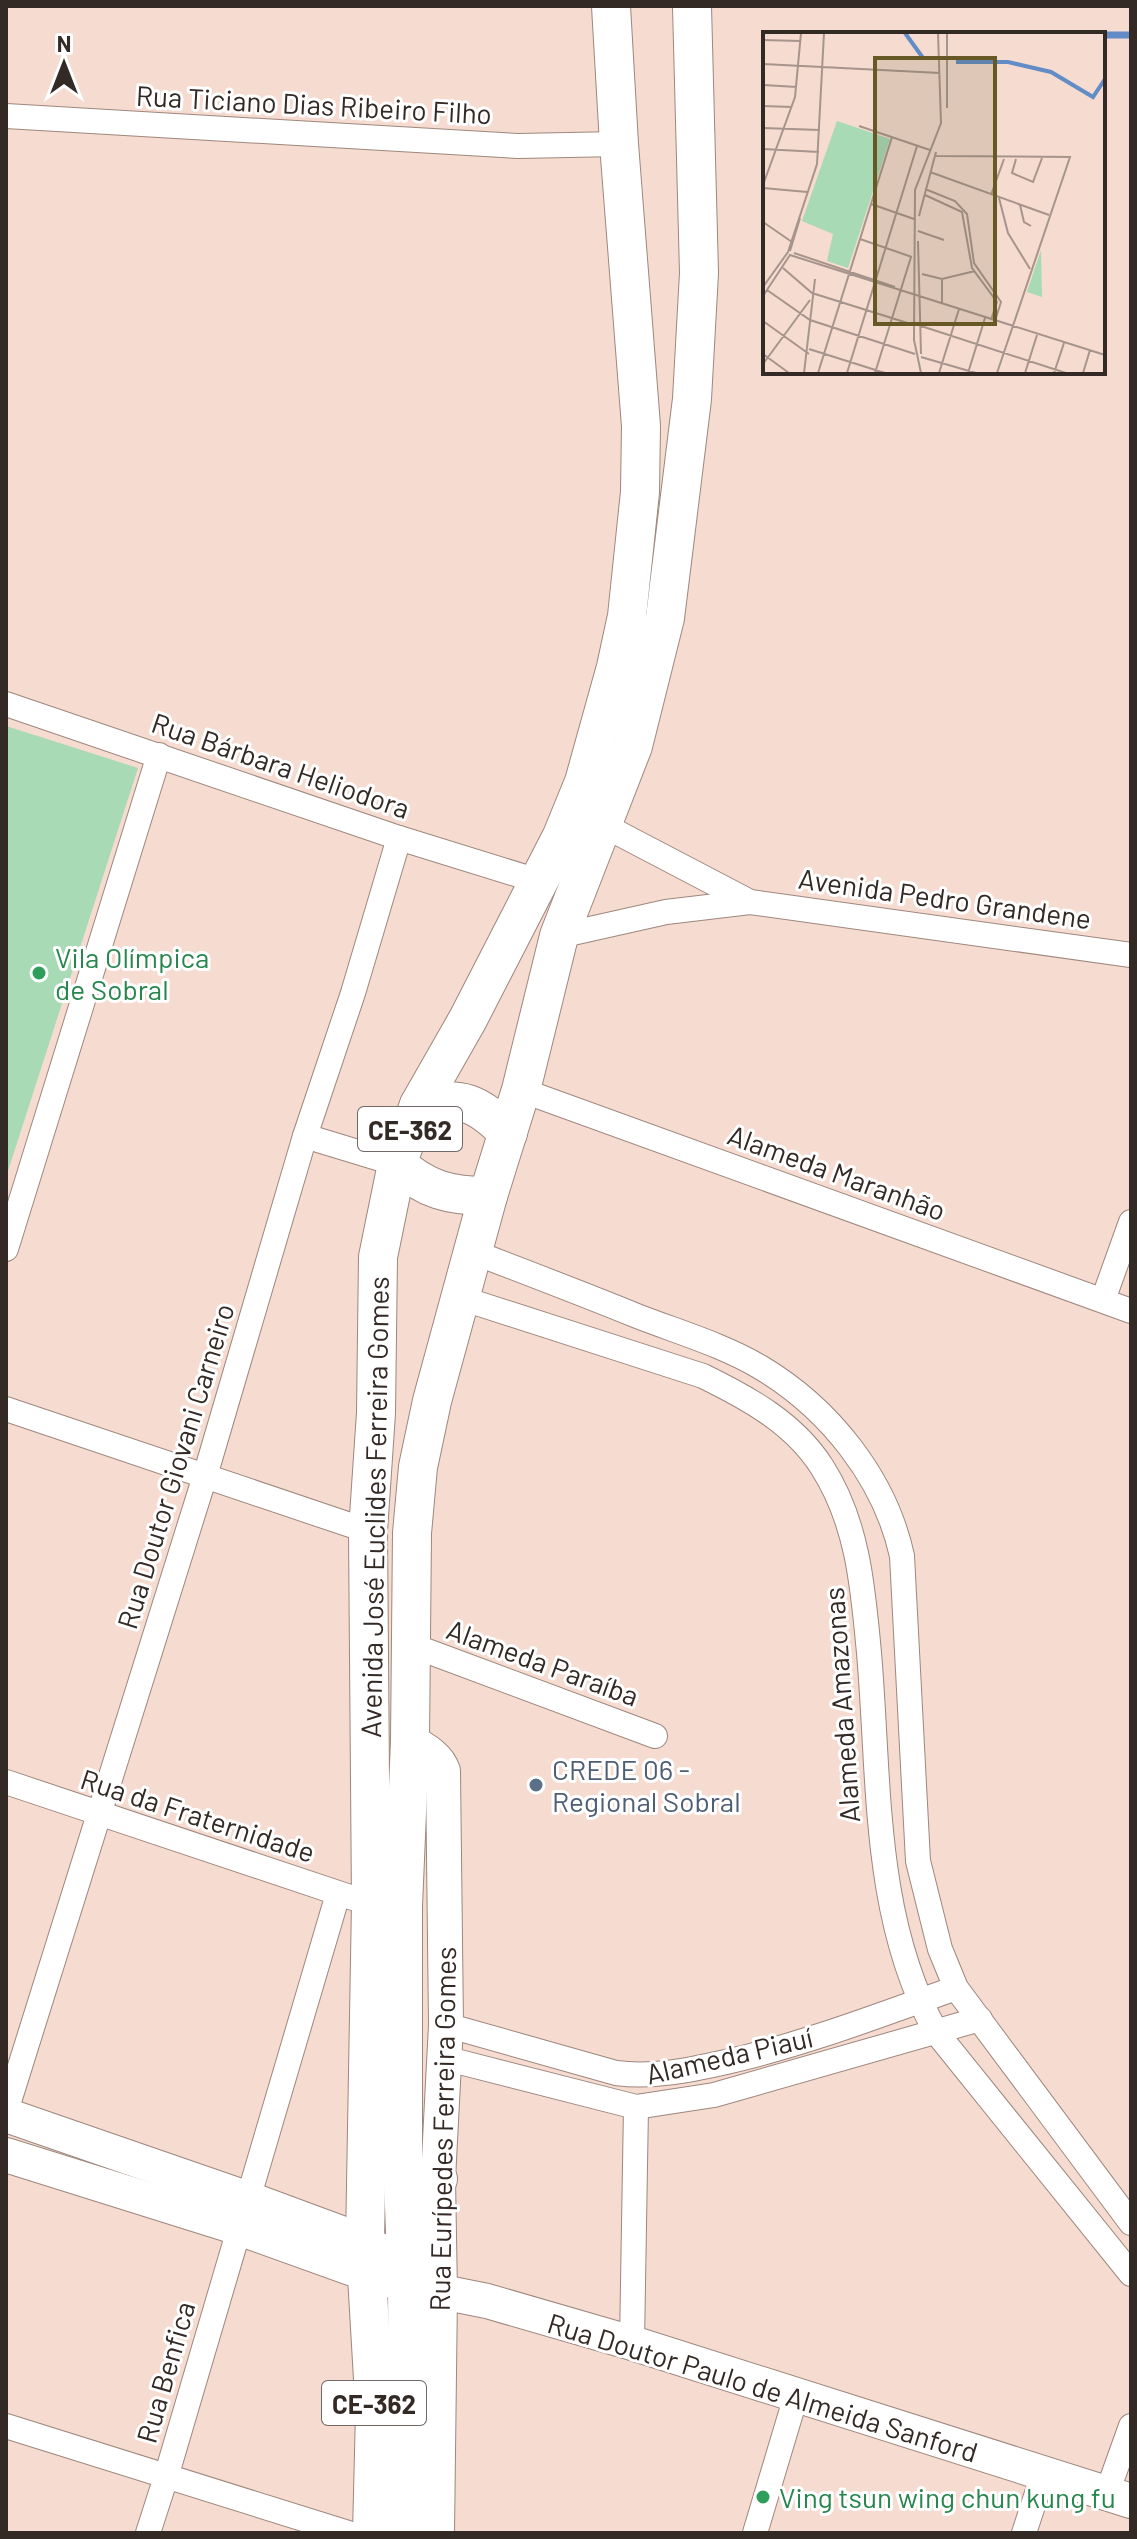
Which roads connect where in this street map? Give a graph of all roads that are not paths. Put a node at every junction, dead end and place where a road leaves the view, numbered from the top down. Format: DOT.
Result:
graph roads {
  1 [pos="612,17"];
  2 [pos="692,20"];
  3 [pos="6,116"];
  4 [pos="619,144"];
  5 [pos="6,704"];
  6 [pos="159,755"];
  7 [pos="601,824"];
  8 [pos="399,838"];
  9 [pos="538,881"];
  10 [pos="750,902"];
  11 [pos="559,936"];
  12 [pos="1131,955"];
  13 [pos="521,1090"];
  14 [pos="419,1105"];
  15 [pos="508,1133"];
  16 [pos="305,1136"];
  17 [pos="397,1164"];
  18 [pos="488,1196"];
  19 [pos="1131,1222"];
  20 [pos="6,1249"];
  21 [pos="473,1252"];
  22 [pos="461,1298"];
  23 [pos="1103,1300"];
  24 [pos="1131,1311"];
  25 [pos="758,1366"];
  26 [pos="732,1390"];
  27 [pos="6,1409"];
  28 [pos="836,1431"];
  29 [pos="808,1450"];
  30 [pos="205,1476"];
  31 [pos="368,1531"];
  32 [pos="411,1645"];
  33 [pos="908,1667"];
  34 [pos="870,1668"];
  35 [pos="655,1736"];
  36 [pos="410,1741"];
  37 [pos="6,1782"];
  38 [pos="98,1815"];
  39 [pos="355,1898"];
  40 [pos="956,1988"];
  41 [pos="919,2001"];
  42 [pos="980,2019"];
  43 [pos="936,2032"];
  44 [pos="445,2042"];
  45 [pos="636,2107"];
  46 [pos="6,2113"];
  47 [pos="6,2155"];
  48 [pos="421,2178"];
  49 [pos="244,2213"];
  50 [pos="1131,2223"];
  51 [pos="366,2258"];
  52 [pos="1131,2274"];
  53 [pos="418,2281"];
  54 [pos="632,2343"];
  55 [pos="796,2396"];
  56 [pos="6,2426"];
  57 [pos="1131,2426"];
  58 [pos="1043,2475"];
  59 [pos="166,2477"];
  60 [pos="1119,2497"];
  61 [pos="148,2533"];
  62 [pos="348,2533"];
  63 [pos="372,2533"];
  64 [pos="409,2533"];
  65 [pos="437,2533"];
  66 [pos="755,2533"];
  67 [pos="1024,2533"];
  1 -- 4 [label="main road, Avenida José Euclides Ferreira Gomes / CE-362"];
  2 -- 7 [label="main road, Avenida José Euclides Ferreira Gomes / CE-362"];
  3 -- 4 [label="street, Rua Ticiano Dias Ribeiro Filho"];
  4 -- 9 [label="main road, Avenida José Euclides Ferreira Gomes / CE-362"];
  5 -- 6 [label="street, Rua Bárbara Heliodora"];
  6 -- 8 [label="street, Rua Bárbara Heliodora"];
  6 -- 20 [label="street"];
  7 -- 10 [label="street, Avenida Pedro Grandene"];
  7 -- 11 [label="main road, Avenida José Euclides Ferreira Gomes / CE-362"];
  8 -- 9 [label="street, Rua Bárbara Heliodora"];
  8 -- 16 [label="street, Rua Doutor Giovani Carneiro"];
  9 -- 14 [label="main road, Avenida José Euclides Ferreira Gomes / CE-362"];
  10 -- 11 [label="street, Avenida Pedro Grandene"];
  10 -- 12 [label="street, Avenida Pedro Grandene"];
  11 -- 13 [label="main road, Avenida José Euclides Ferreira Gomes / CE-362"];
  13 -- 15 [label="main road, Avenida José Euclides Ferreira Gomes / CE-362"];
  13 -- 23 [label="street, Alameda Maranhão"];
  14 -- 15 [label="main road"];
  14 -- 17 [label="main road, Avenida José Euclides Ferreira Gomes / CE-362"];
  15 -- 18 [label="main road, Avenida José Euclides Ferreira Gomes / CE-362"];
  16 -- 17 [label="street"];
  16 -- 30 [label="street, Rua Doutor Giovani Carneiro"];
  17 -- 18 [label="main road"];
  17 -- 31 [label="main road, Avenida José Euclides Ferreira Gomes / CE-362"];
  18 -- 21 [label="main road, Avenida José Euclides Ferreira Gomes / CE-362"];
  19 -- 23 [label="street"];
  21 -- 22 [label="main road, Avenida José Euclides Ferreira Gomes / CE-362"];
  21 -- 25 [label="street"];
  22 -- 26 [label="street, Alameda Amazonas"];
  22 -- 32 [label="main road, Avenida José Euclides Ferreira Gomes / CE-362"];
  23 -- 24 [label="street, Alameda Maranhão"];
  25 -- 26 [label="street"];
  25 -- 28 [label="street"];
  26 -- 29 [label="street, Alameda Amazonas"];
  27 -- 30 [label="street"];
  28 -- 29 [label="street"];
  28 -- 33 [label="street"];
  29 -- 34 [label="street, Alameda Amazonas"];
  30 -- 31 [label="street"];
  30 -- 38 [label="street, Rua Doutor Giovani Carneiro"];
  31 -- 39 [label="main road, Avenida José Euclides Ferreira Gomes / CE-362"];
  32 -- 35 [label="street, Alameda Paraíba"];
  32 -- 36 [label="main road, Avenida José Euclides Ferreira Gomes / CE-362"];
  33 -- 34 [label="street"];
  33 -- 40 [label="street"];
  34 -- 41 [label="street, Alameda Amazonas"];
  36 -- 44 [label="street, Rua Eurípedes Ferreira Gomes"];
  36 -- 48 [label="main road, Avenida José Euclides Ferreira Gomes / CE-362"];
  37 -- 38 [label="street, Rua da Fraternidade"];
  38 -- 39 [label="street, Rua da Fraternidade"];
  38 -- 46 [label="street, Rua Doutor Giovani Carneiro"];
  39 -- 49 [label="street, Rua Benfica"];
  39 -- 51 [label="main road, Avenida José Euclides Ferreira Gomes / CE-362"];
  40 -- 41 [label="street, Alameda Piauí"];
  40 -- 42 [label="street"];
  41 -- 43 [label="street, Alameda Amazonas"];
  41 -- 44 [label="street, Alameda Piauí"];
  42 -- 43 [label="street, Alameda Piauí"];
  42 -- 50 [label="street"];
  43 -- 45 [label="street, Alameda Piauí"];
  43 -- 52 [label="street, Alameda Amazonas"];
  44 -- 45 [label="street, Alameda Piauí"];
  44 -- 48 [label="street, Rua Eurípedes Ferreira Gomes"];
  45 -- 54 [label="street"];
  46 -- 49 [label="street, Rua Doutor Paulo de Almeida Sanford"];
  47 -- 49 [label="street, Rua Doutor Paulo de Almeida Sanford"];
  48 -- 53 [label="main road, Avenida José Euclides Ferreira Gomes / CE-362"];
  49 -- 51 [label="street, Rua Doutor Paulo de Almeida Sanford"];
  49 -- 59 [label="street, Rua Benfica"];
  51 -- 53 [label="street, Rua Doutor Paulo de Almeida Sanford"];
  51 -- 63 [label="main road, Avenida José Euclides Ferreira Gomes / CE-362"];
  53 -- 54 [label="street, Rua Doutor Paulo de Almeida Sanford"];
  53 -- 64 [label="main road, Avenida José Euclides Ferreira Gomes / CE-362"];
  53 -- 65 [label="street, Rua Eurípedes Ferreira Gomes"];
  54 -- 55 [label="street, Rua Doutor Paulo de Almeida Sanford"];
  55 -- 58 [label="street, Rua Doutor Paulo de Almeida Sanford"];
  55 -- 66 [label="street"];
  56 -- 59 [label="street"];
  57 -- 60 [label="street"];
  58 -- 60 [label="street, Rua Doutor Paulo de Almeida Sanford"];
  58 -- 67 [label="street"];
  59 -- 61 [label="street, Rua Benfica"];
  59 -- 62 [label="street"];
}
